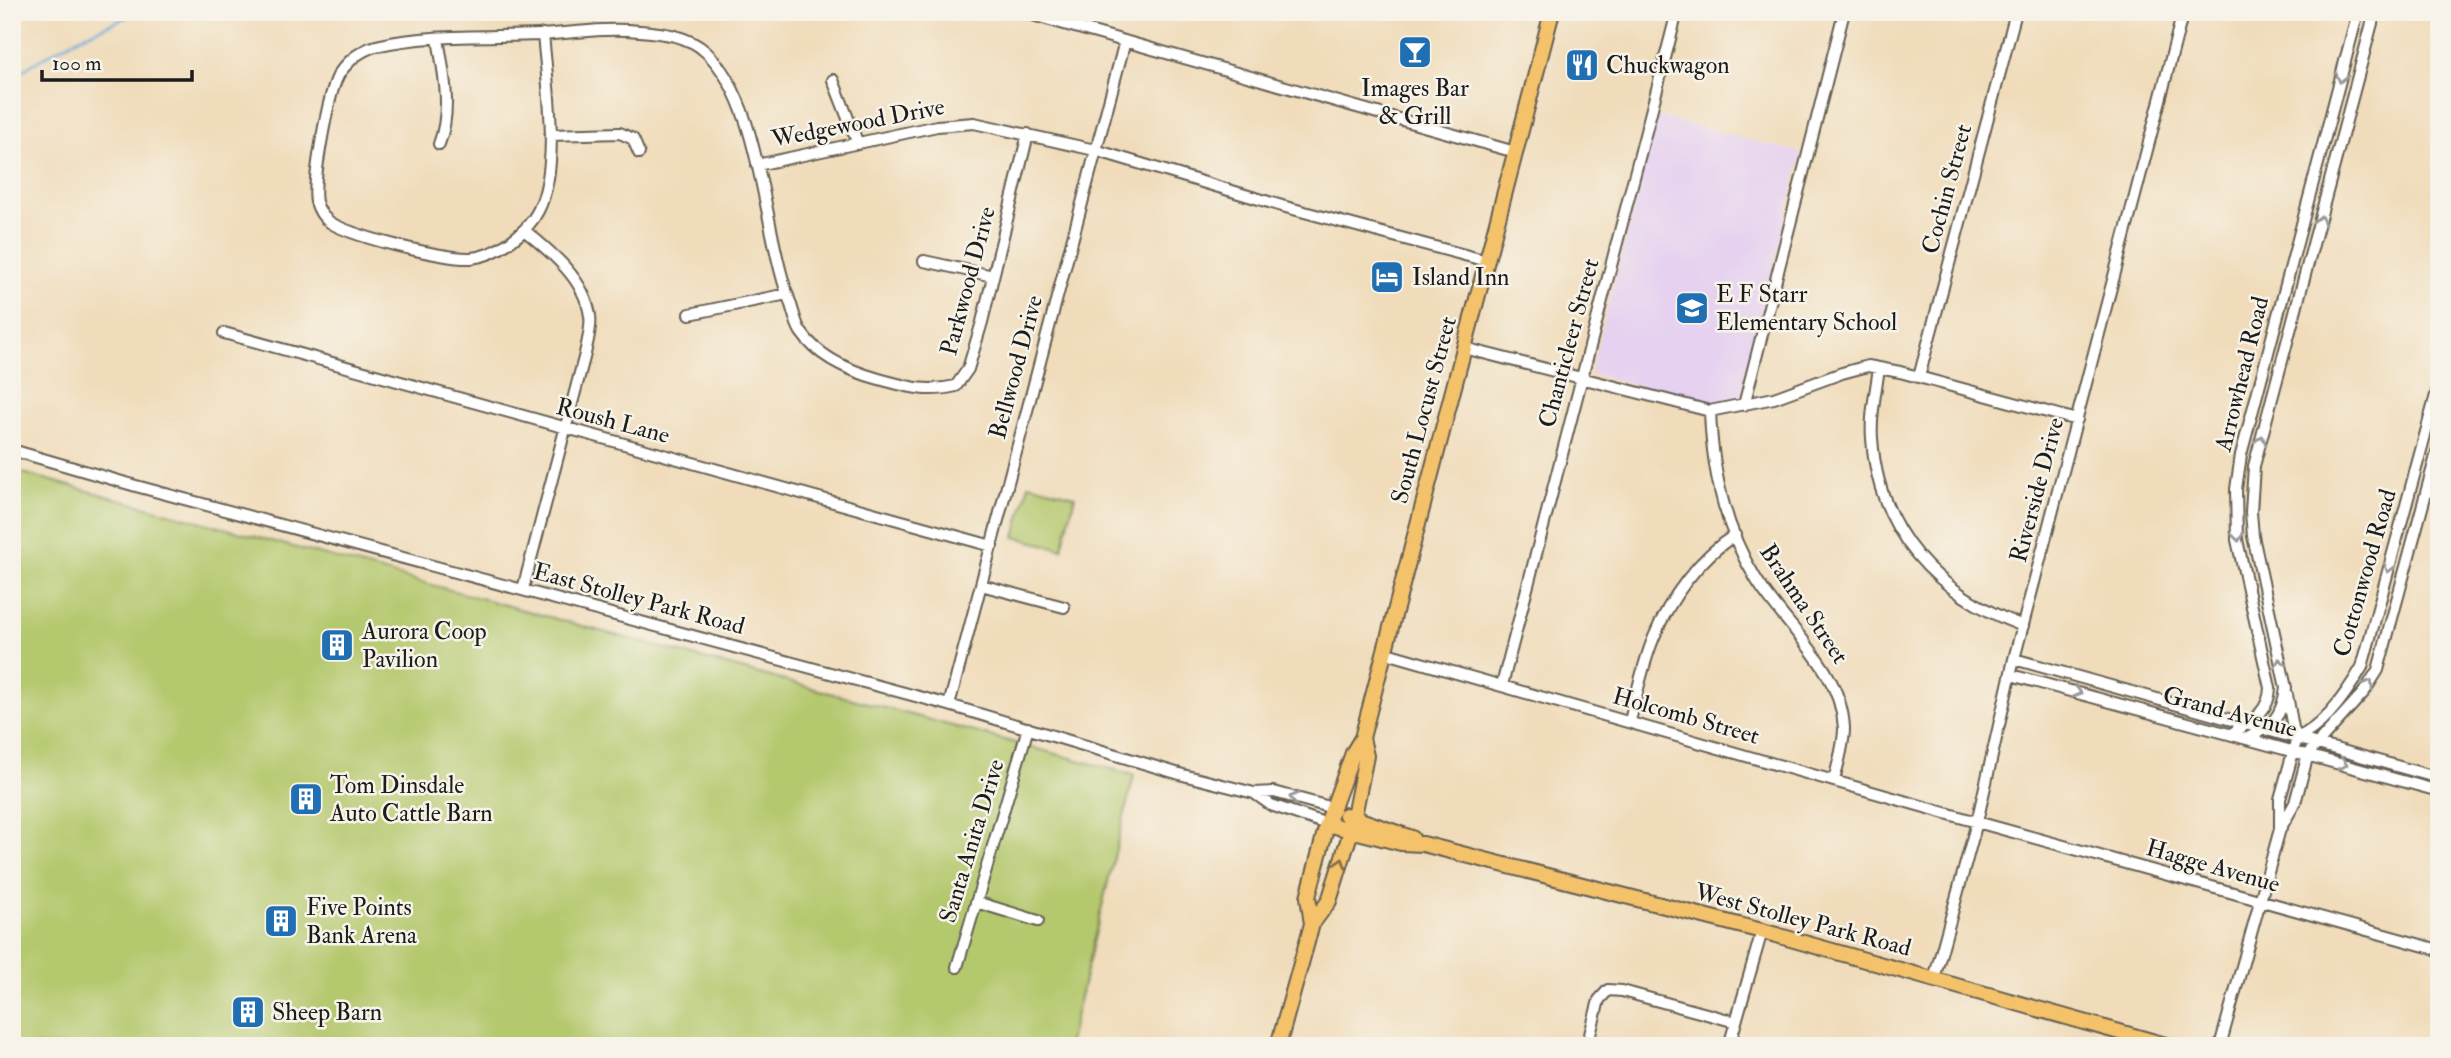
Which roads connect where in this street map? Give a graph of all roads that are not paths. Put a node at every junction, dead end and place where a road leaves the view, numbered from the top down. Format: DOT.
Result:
graph roads {
  1 [pos="1023,12"];
  2 [pos="1552,12"];
  3 [pos="1677,12"];
  4 [pos="1843,12"];
  5 [pos="2017,12"];
  6 [pos="2183,12"];
  7 [pos="2358,12"];
  8 [pos="2375,12"];
  9 [pos="544,34"];
  10 [pos="438,39"];
  11 [pos="1125,41"];
  12 [pos="833,80"];
  13 [pos="1028,134"];
  14 [pos="550,135"];
  15 [pos="439,144"];
  16 [pos="858,144"];
  17 [pos="1095,150"];
  18 [pos="1516,152"];
  19 [pos="639,153"];
  20 [pos="757,165"];
  21 [pos="524,230"];
  22 [pos="924,261"];
  23 [pos="1487,261"];
  24 [pos="993,276"];
  25 [pos="787,294"];
  26 [pos="690,314"];
  27 [pos="223,333"];
  28 [pos="1464,348"];
  29 [pos="1879,368"];
  30 [pos="1919,377"];
  31 [pos="1581,379"];
  32 [pos="2439,384"];
  33 [pos="1744,405"];
  34 [pos="1710,411"];
  35 [pos="2077,420"];
  36 [pos="566,430"];
  37 [pos="2439,445"];
  38 [pos="12,450"];
  39 [pos="1735,536"];
  40 [pos="992,546"];
  41 [pos="981,585"];
  42 [pos="523,589"];
  43 [pos="1064,607"];
  44 [pos="2023,626"];
  45 [pos="1383,652"];
  46 [pos="2014,659"];
  47 [pos="2011,675"];
  48 [pos="1502,685"];
  49 [pos="2286,688"];
  50 [pos="949,705"];
  51 [pos="1630,721"];
  52 [pos="2247,724"];
  53 [pos="1028,728"];
  54 [pos="2264,730"];
  55 [pos="2231,734"];
  56 [pos="1362,738"];
  57 [pos="2248,738"];
  58 [pos="2297,738"];
  59 [pos="2318,744"];
  60 [pos="2293,750"];
  61 [pos="2308,754"];
  62 [pos="2439,778"];
  63 [pos="1835,780"];
  64 [pos="2439,791"];
  65 [pos="1254,793"];
  66 [pos="1333,808"];
  67 [pos="1977,822"];
  68 [pos="1327,824"];
  69 [pos="1352,825"];
  70 [pos="2280,829"];
  71 [pos="2260,901"];
  72 [pos="976,902"];
  73 [pos="1038,921"];
  74 [pos="1312,924"];
  75 [pos="1762,931"];
  76 [pos="2439,950"];
  77 [pos="957,967"];
  78 [pos="1934,979"];
  79 [pos="1736,1022"];
  80 [pos="1278,1046"];
  81 [pos="1587,1046"];
  82 [pos="1729,1046"];
  83 [pos="2169,1046"];
  84 [pos="2220,1046"];
  1 -- 11 [label="street"];
  2 -- 18 [label="main road, South Locust Street"];
  3 -- 31 [label="street, Chanticleer Street"];
  4 -- 33 [label="street"];
  5 -- 30 [label="street, Cochin Street"];
  6 -- 35 [label="street, Riverside Drive"];
  7 -- 52 [label="street, Arrowhead Road, one-way"];
  49 -- 8 [label="street, Arrowhead Road, one-way"];
  9 -- 10 [label="street, Wedgewood Drive"];
  9 -- 14 [label="street"];
  9 -- 20 [label="street, Wedgewood Drive"];
  10 -- 15 [label="street"];
  10 -- 21 [label="street, Wedgewood Drive"];
  11 -- 17 [label="street, Bellwood Drive"];
  11 -- 18 [label="street"];
  12 -- 16 [label="street"];
  13 -- 16 [label="street, Wedgewood Drive"];
  13 -- 17 [label="street, Wedgewood Drive"];
  13 -- 24 [label="street, Parkwood Drive"];
  14 -- 19 [label="street"];
  14 -- 21 [label="street"];
  16 -- 20 [label="street, Wedgewood Drive"];
  17 -- 23 [label="street, Wedgewood Drive"];
  17 -- 40 [label="street, Bellwood Drive"];
  18 -- 23 [label="main road, South Locust Street"];
  20 -- 25 [label="street, Parkwood Drive"];
  21 -- 36 [label="street"];
  22 -- 24 [label="street"];
  23 -- 28 [label="main road, South Locust Street"];
  24 -- 25 [label="street, Parkwood Drive"];
  25 -- 26 [label="street"];
  27 -- 36 [label="street, Roush Lane"];
  28 -- 31 [label="street"];
  28 -- 45 [label="main road, South Locust Street"];
  29 -- 30 [label="street"];
  29 -- 33 [label="street"];
  29 -- 44 [label="street"];
  30 -- 35 [label="street"];
  31 -- 34 [label="street"];
  31 -- 48 [label="street, Chanticleer Street"];
  32 -- 58 [label="street, Cottonwood Road, one-way"];
  33 -- 34 [label="street"];
  34 -- 39 [label="street, Brahma Street"];
  35 -- 44 [label="street, Riverside Drive"];
  36 -- 40 [label="street, Roush Lane"];
  36 -- 42 [label="street"];
  59 -- 37 [label="street, Cottonwood Road, one-way"];
  38 -- 42 [label="street, East Stolley Park Road"];
  39 -- 51 [label="street"];
  39 -- 63 [label="street, Brahma Street"];
  40 -- 41 [label="street, Bellwood Drive"];
  41 -- 43 [label="street"];
  41 -- 50 [label="street, Bellwood Drive"];
  42 -- 50 [label="street, East Stolley Park Road"];
  44 -- 46 [label="street, Riverside Drive"];
  45 -- 48 [label="street, Holcomb Street"];
  45 -- 56 [label="main road, South Locust Street"];
  46 -- 47 [label="street, Riverside Drive"];
  46 -- 52 [label="street, Grand Avenue"];
  47 -- 55 [label="street, Grand Avenue, one-way"];
  47 -- 67 [label="street, Riverside Drive"];
  48 -- 51 [label="street, Holcomb Street"];
  49 -- 54 [label="street"];
  49 -- 58 [label="street, Arrowhead Road"];
  50 -- 53 [label="street, East Stolley Park Road"];
  51 -- 63 [label="street, Holcomb Street"];
  52 -- 54 [label="street, Grand Avenue"];
  52 -- 55 [label="street, Arrowhead Road"];
  53 -- 65 [label="street, East Stolley Park Road"];
  53 -- 72 [label="street, Santa Anita Drive"];
  54 -- 57 [label="street"];
  54 -- 58 [label="street, Grand Avenue"];
  55 -- 57 [label="street, Grand Avenue"];
  56 -- 66 [label="main road, South Locust Street"];
  56 -- 69 [label="main road, South Locust Street"];
  57 -- 60 [label="street, Grand Avenue"];
  58 -- 59 [label="street, Grand Avenue"];
  58 -- 60 [label="street"];
  58 -- 61 [label="street, Arrowhead Road"];
  59 -- 61 [label="street, Cottonwood Road"];
  59 -- 62 [label="street, Grand Avenue"];
  60 -- 61 [label="street, Grand Avenue"];
  60 -- 70 [label="street"];
  61 -- 64 [label="street, Grand Avenue, one-way"];
  61 -- 70 [label="street"];
  63 -- 67 [label="street, Holcomb Street"];
  66 -- 65 [label="street, East Stolley Park Road, one-way"];
  65 -- 68 [label="street, East Stolley Park Road"];
  66 -- 68 [label="main road, South Locust Street"];
  66 -- 69 [label="main road, West Stolley Park Road"];
  67 -- 71 [label="street, Hagge Avenue"];
  67 -- 78 [label="street, Riverside Drive"];
  68 -- 69 [label="main road, West Stolley Park Road"];
  68 -- 74 [label="main road, South Locust Street"];
  74 -- 69 [label="main road, South Locust Street, one-way"];
  69 -- 75 [label="main road, West Stolley Park Road"];
  70 -- 71 [label="street"];
  71 -- 76 [label="street, Hagge Avenue"];
  71 -- 84 [label="street"];
  72 -- 73 [label="street"];
  72 -- 77 [label="street, Santa Anita Drive"];
  74 -- 80 [label="main road, South Locust Street"];
  75 -- 78 [label="main road, West Stolley Park Road"];
  75 -- 79 [label="street"];
  78 -- 83 [label="main road, West Stolley Park Road"];
  79 -- 81 [label="street"];
  79 -- 82 [label="street"];
}
